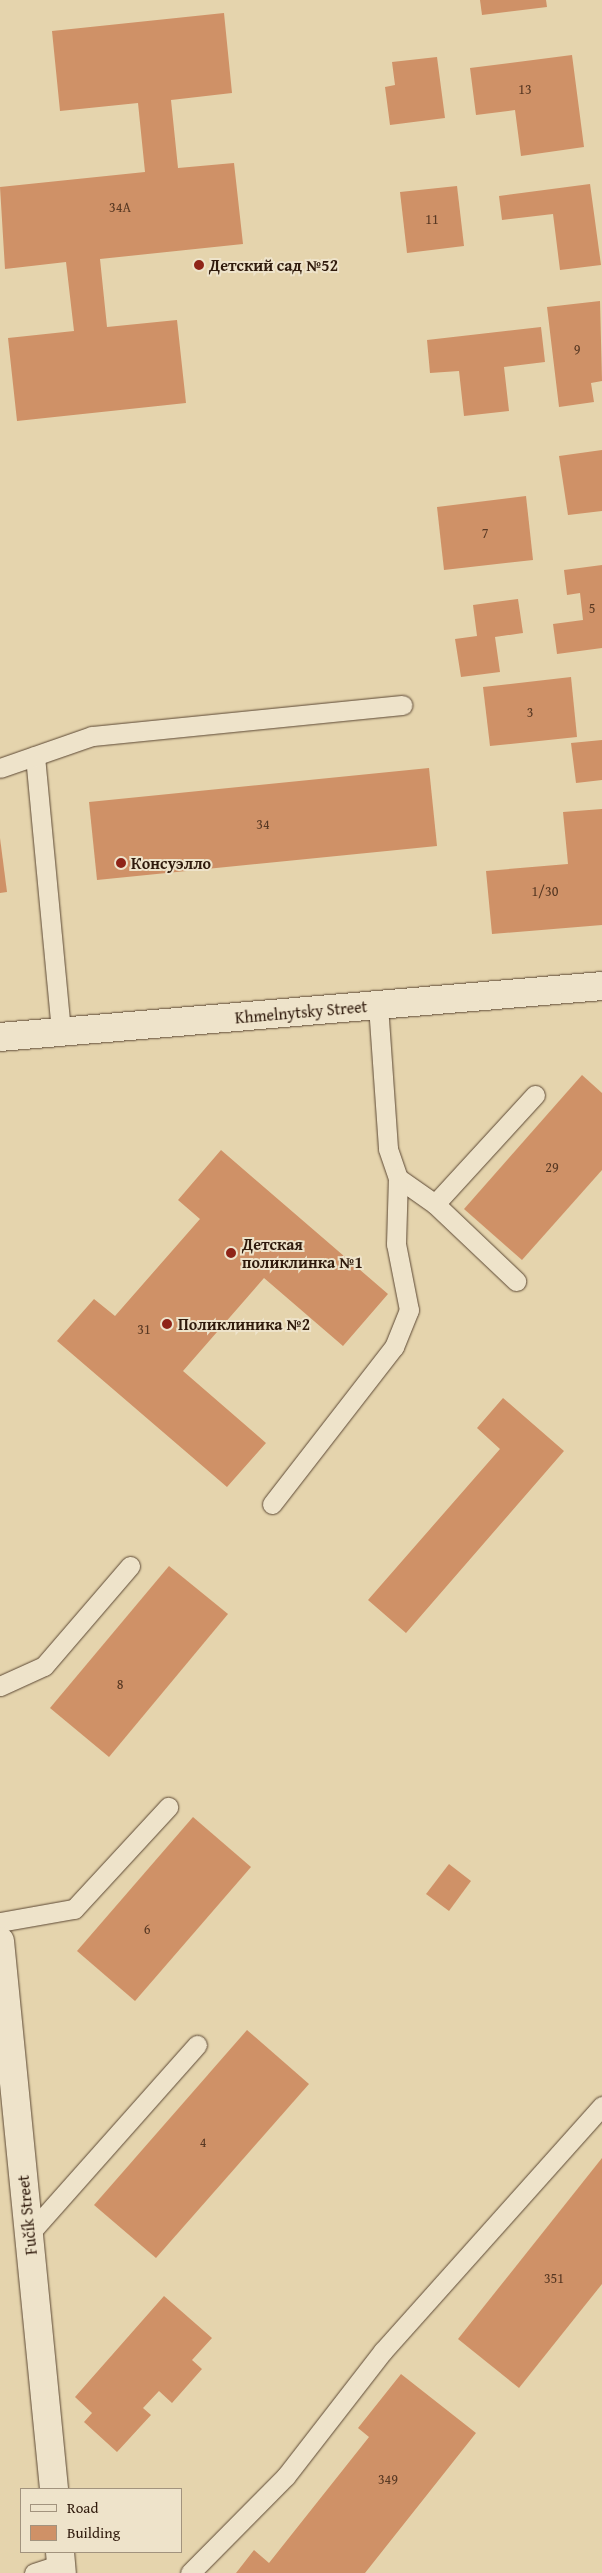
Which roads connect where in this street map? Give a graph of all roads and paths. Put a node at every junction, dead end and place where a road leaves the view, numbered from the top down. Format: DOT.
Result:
graph roads {
  1 [pos="402,705"];
  2 [pos="35,756"];
  3 [pos="0,768"];
  4 [pos="602,986"];
  5 [pos="378,1005"];
  6 [pos="61,1032"];
  7 [pos="0,1037"];
  8 [pos="535,1095"];
  9 [pos="398,1178"];
  10 [pos="435,1204"];
  11 [pos="516,1281"];
  12 [pos="272,1504"];
  13 [pos="130,1566"];
  14 [pos="0,1686"];
  15 [pos="168,1807"];
  16 [pos="0,1922"];
  17 [pos="0,1941"];
  18 [pos="197,2045"];
  19 [pos="602,2106"];
  20 [pos="29,2234"];
  21 [pos="54,2488"];
  22 [pos="61,2563"];
  23 [pos="34,2573"];
  24 [pos="190,2573"];
  1 -- 2 [label="lane"];
  2 -- 3 [label="lane"];
  2 -- 6 [label="lane"];
  4 -- 5 [label="street, Khmelnytsky Street"];
  5 -- 6 [label="street, Khmelnytsky Street"];
  5 -- 9 [label="lane"];
  6 -- 7 [label="street, Khmelnytsky Street"];
  8 -- 10 [label="lane"];
  9 -- 10 [label="lane"];
  9 -- 12 [label="lane"];
  10 -- 11 [label="lane"];
  13 -- 14 [label="lane"];
  15 -- 16 [label="lane"];
  17 -- 20 [label="street, Fučík Street"];
  18 -- 20 [label="lane"];
  19 -- 24 [label="lane"];
  20 -- 21 [label="street, Fučík Street"];
  22 -- 23 [label="lane"];
}
